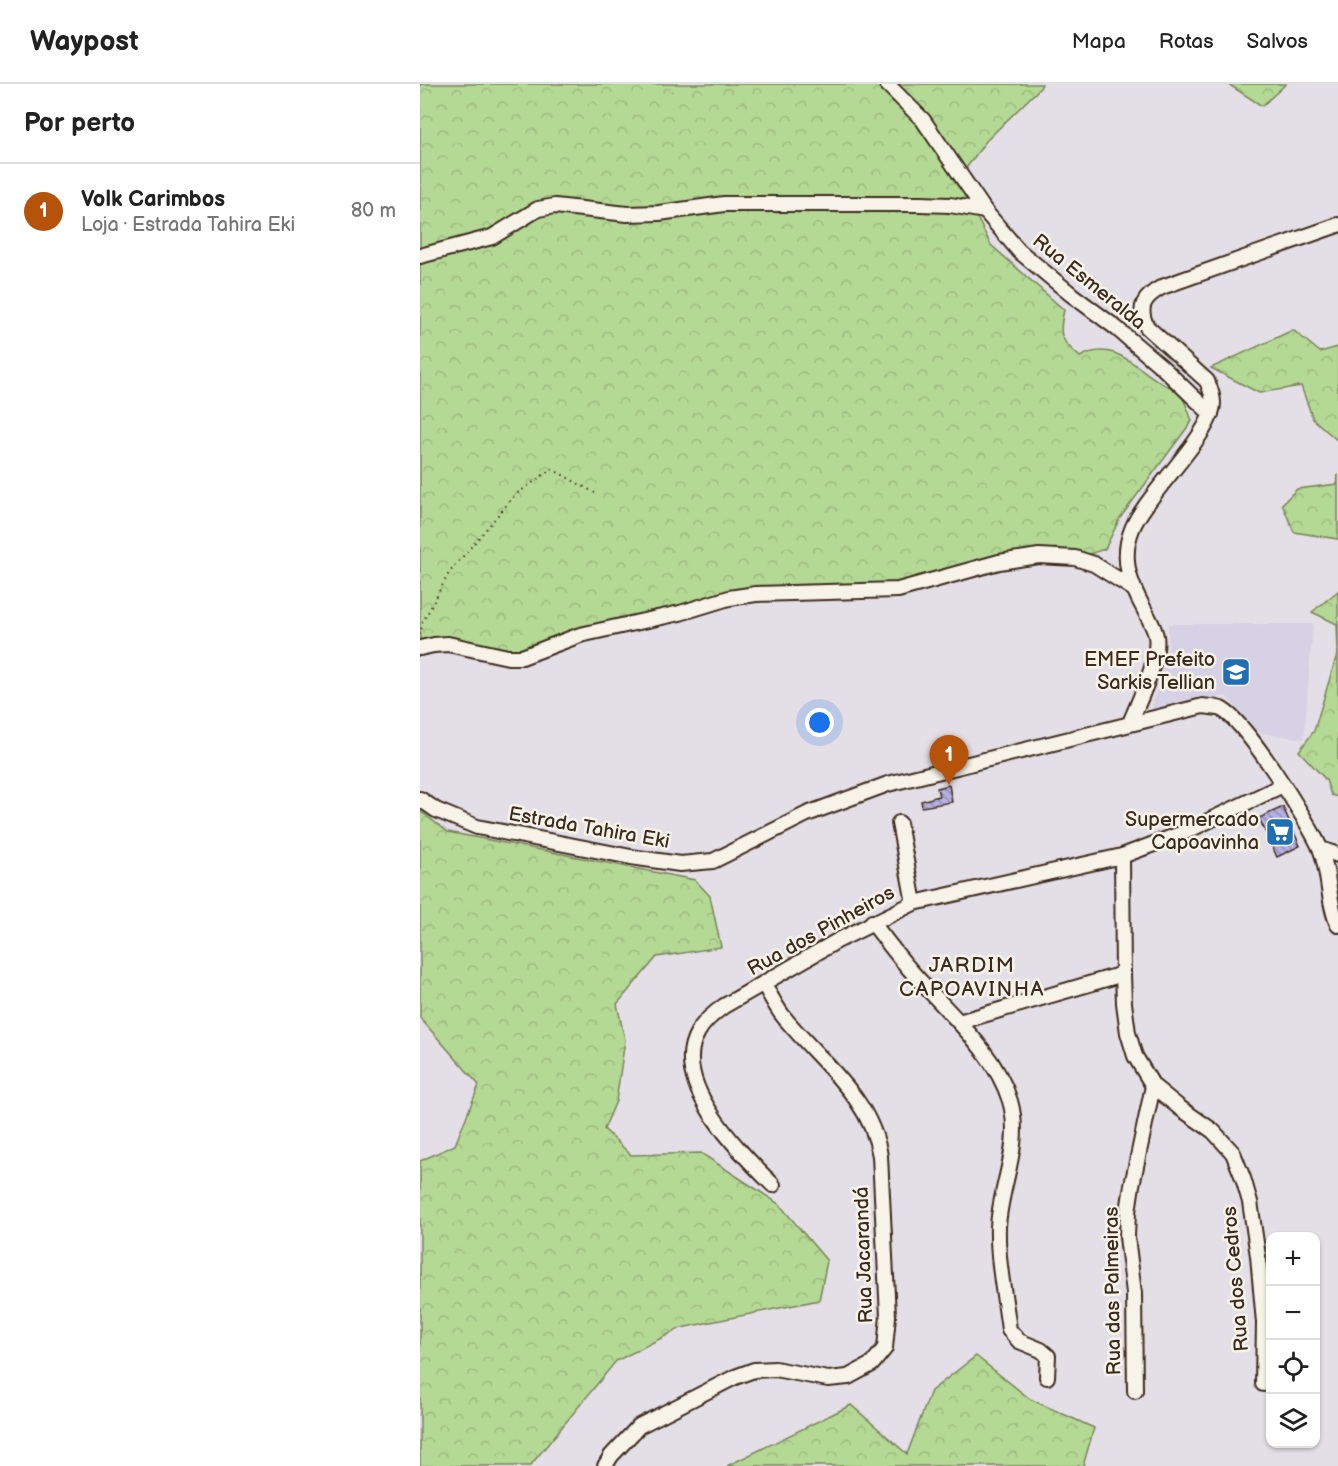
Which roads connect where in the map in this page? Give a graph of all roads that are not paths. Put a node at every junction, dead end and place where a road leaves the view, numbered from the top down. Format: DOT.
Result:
graph roads {
  1 [pos="887,84"];
  2 [pos="986,211"];
  3 [pos="1338,225"];
  4 [pos="420,256"];
  5 [pos="1211,414"];
  6 [pos="1132,588"];
  7 [pos="420,648"];
  8 [pos="1130,723"];
  9 [pos="1283,785"];
  10 [pos="420,799"];
  11 [pos="899,823"];
  12 [pos="1321,849"];
  13 [pos="1338,855"];
  14 [pos="1122,856"];
  15 [pos="914,903"];
  16 [pos="872,922"];
  17 [pos="1338,925"];
  18 [pos="1123,974"];
  19 [pos="764,984"];
  20 [pos="959,1022"];
  21 [pos="1153,1086"];
  22 [pos="773,1185"];
  23 [pos="1047,1377"];
  24 [pos="1263,1384"];
  25 [pos="1135,1390"];
  26 [pos="605,1466"];
  1 -- 2 [label="street, Rua Esmeralda"];
  2 -- 4 [label="street"];
  2 -- 5 [label="street, Rua Esmeralda"];
  3 -- 5 [label="street"];
  5 -- 6 [label="street"];
  6 -- 7 [label="street"];
  6 -- 8 [label="street"];
  8 -- 9 [label="street, Estrada Tahira Eki"];
  8 -- 10 [label="street, Estrada Tahira Eki"];
  9 -- 12 [label="street, Estrada Tahira Eki"];
  9 -- 14 [label="street, Rua dos Pinheiros"];
  11 -- 15 [label="street"];
  12 -- 13 [label="street"];
  12 -- 17 [label="street, Estrada Tahira Eki"];
  14 -- 15 [label="street, Rua dos Pinheiros"];
  14 -- 18 [label="street, Rua dos Cedros"];
  15 -- 16 [label="street, Rua dos Pinheiros"];
  16 -- 19 [label="street, Rua dos Pinheiros"];
  16 -- 20 [label="street"];
  18 -- 20 [label="street"];
  18 -- 21 [label="street, Rua dos Cedros"];
  19 -- 22 [label="street, Rua dos Pinheiros"];
  19 -- 26 [label="street, Rua Jacarandá"];
  20 -- 23 [label="street"];
  21 -- 24 [label="street, Rua dos Cedros"];
  21 -- 25 [label="street, Rua das Palmeiras"];
}
